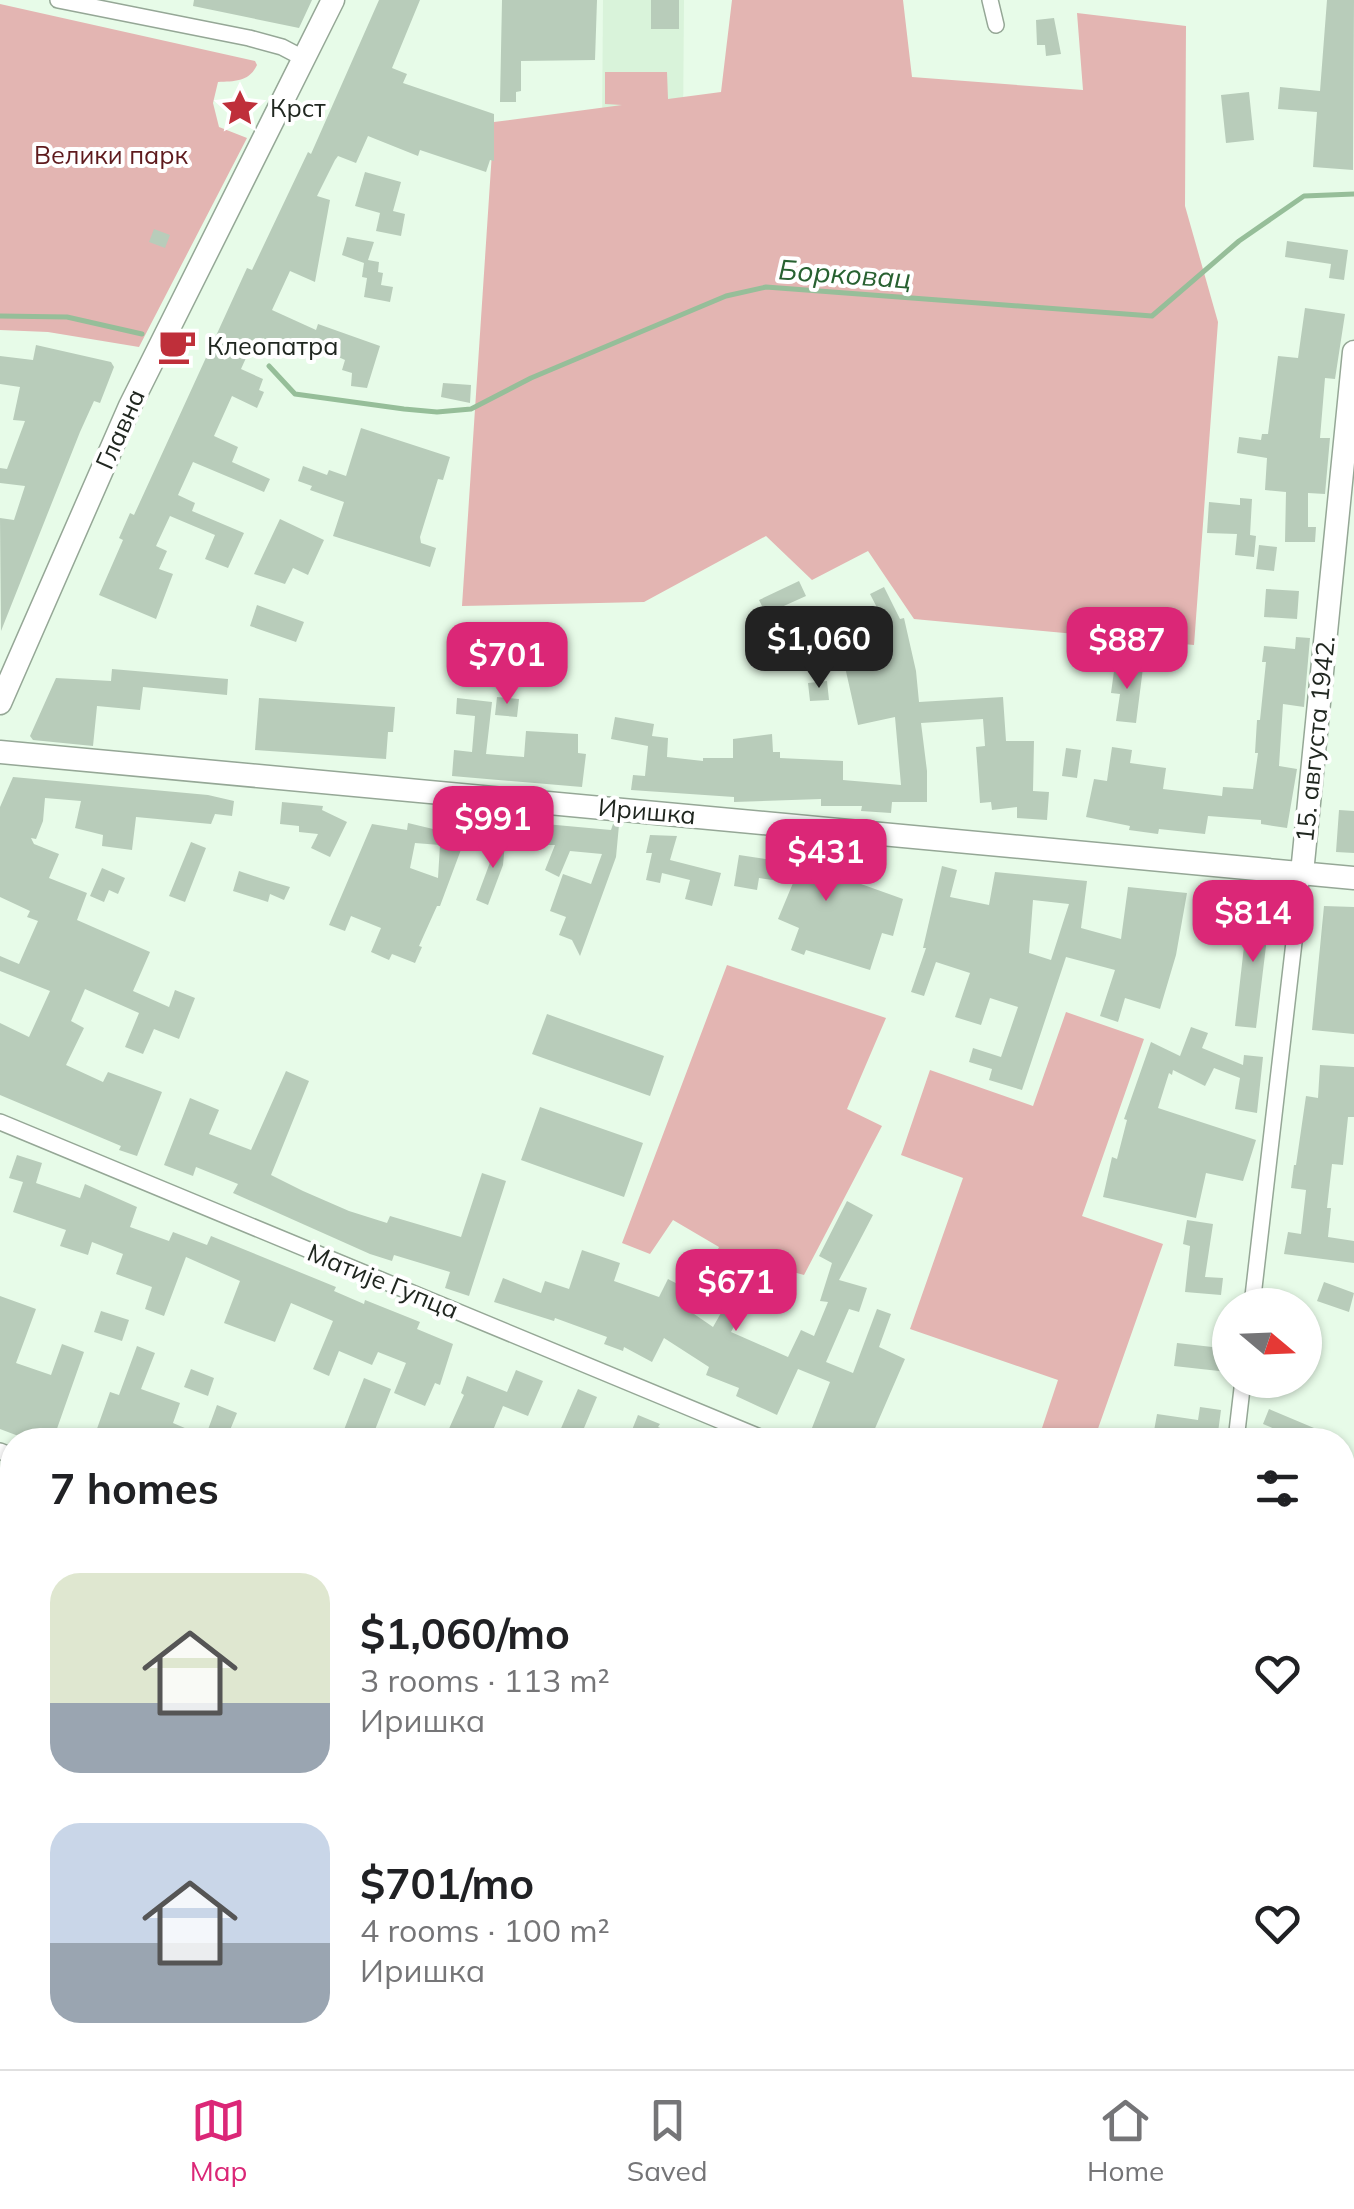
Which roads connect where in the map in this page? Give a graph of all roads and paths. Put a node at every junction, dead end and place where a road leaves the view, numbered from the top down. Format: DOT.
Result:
graph roads {
  1 [pos="58,0"];
  2 [pos="333,0"];
  3 [pos="990,0"];
  4 [pos="996,25"];
  5 [pos="304,58"];
  6 [pos="1354,352"];
  7 [pos="0,702"];
  8 [pos="0,752"];
  9 [pos="1302,873"];
  10 [pos="1354,878"];
  11 [pos="0,1122"];
  12 [pos="1254,1288"];
  13 [pos="1241,1398"];
  14 [pos="738,1428"];
  15 [pos="1237,1428"];
  1 -- 5 [label="street"];
  2 -- 5 [label="street, Главна"];
  3 -- 4 [label="street"];
  5 -- 7 [label="street, Главна"];
  6 -- 9 [label="street, 15. августа 1942."];
  8 -- 9 [label="street, Иришка"];
  9 -- 10 [label="street, Иришка"];
  9 -- 12 [label="street, 15. августа 1942."];
  11 -- 14 [label="street, Матије Гупца"];
  13 -- 15 [label="street"];
}
